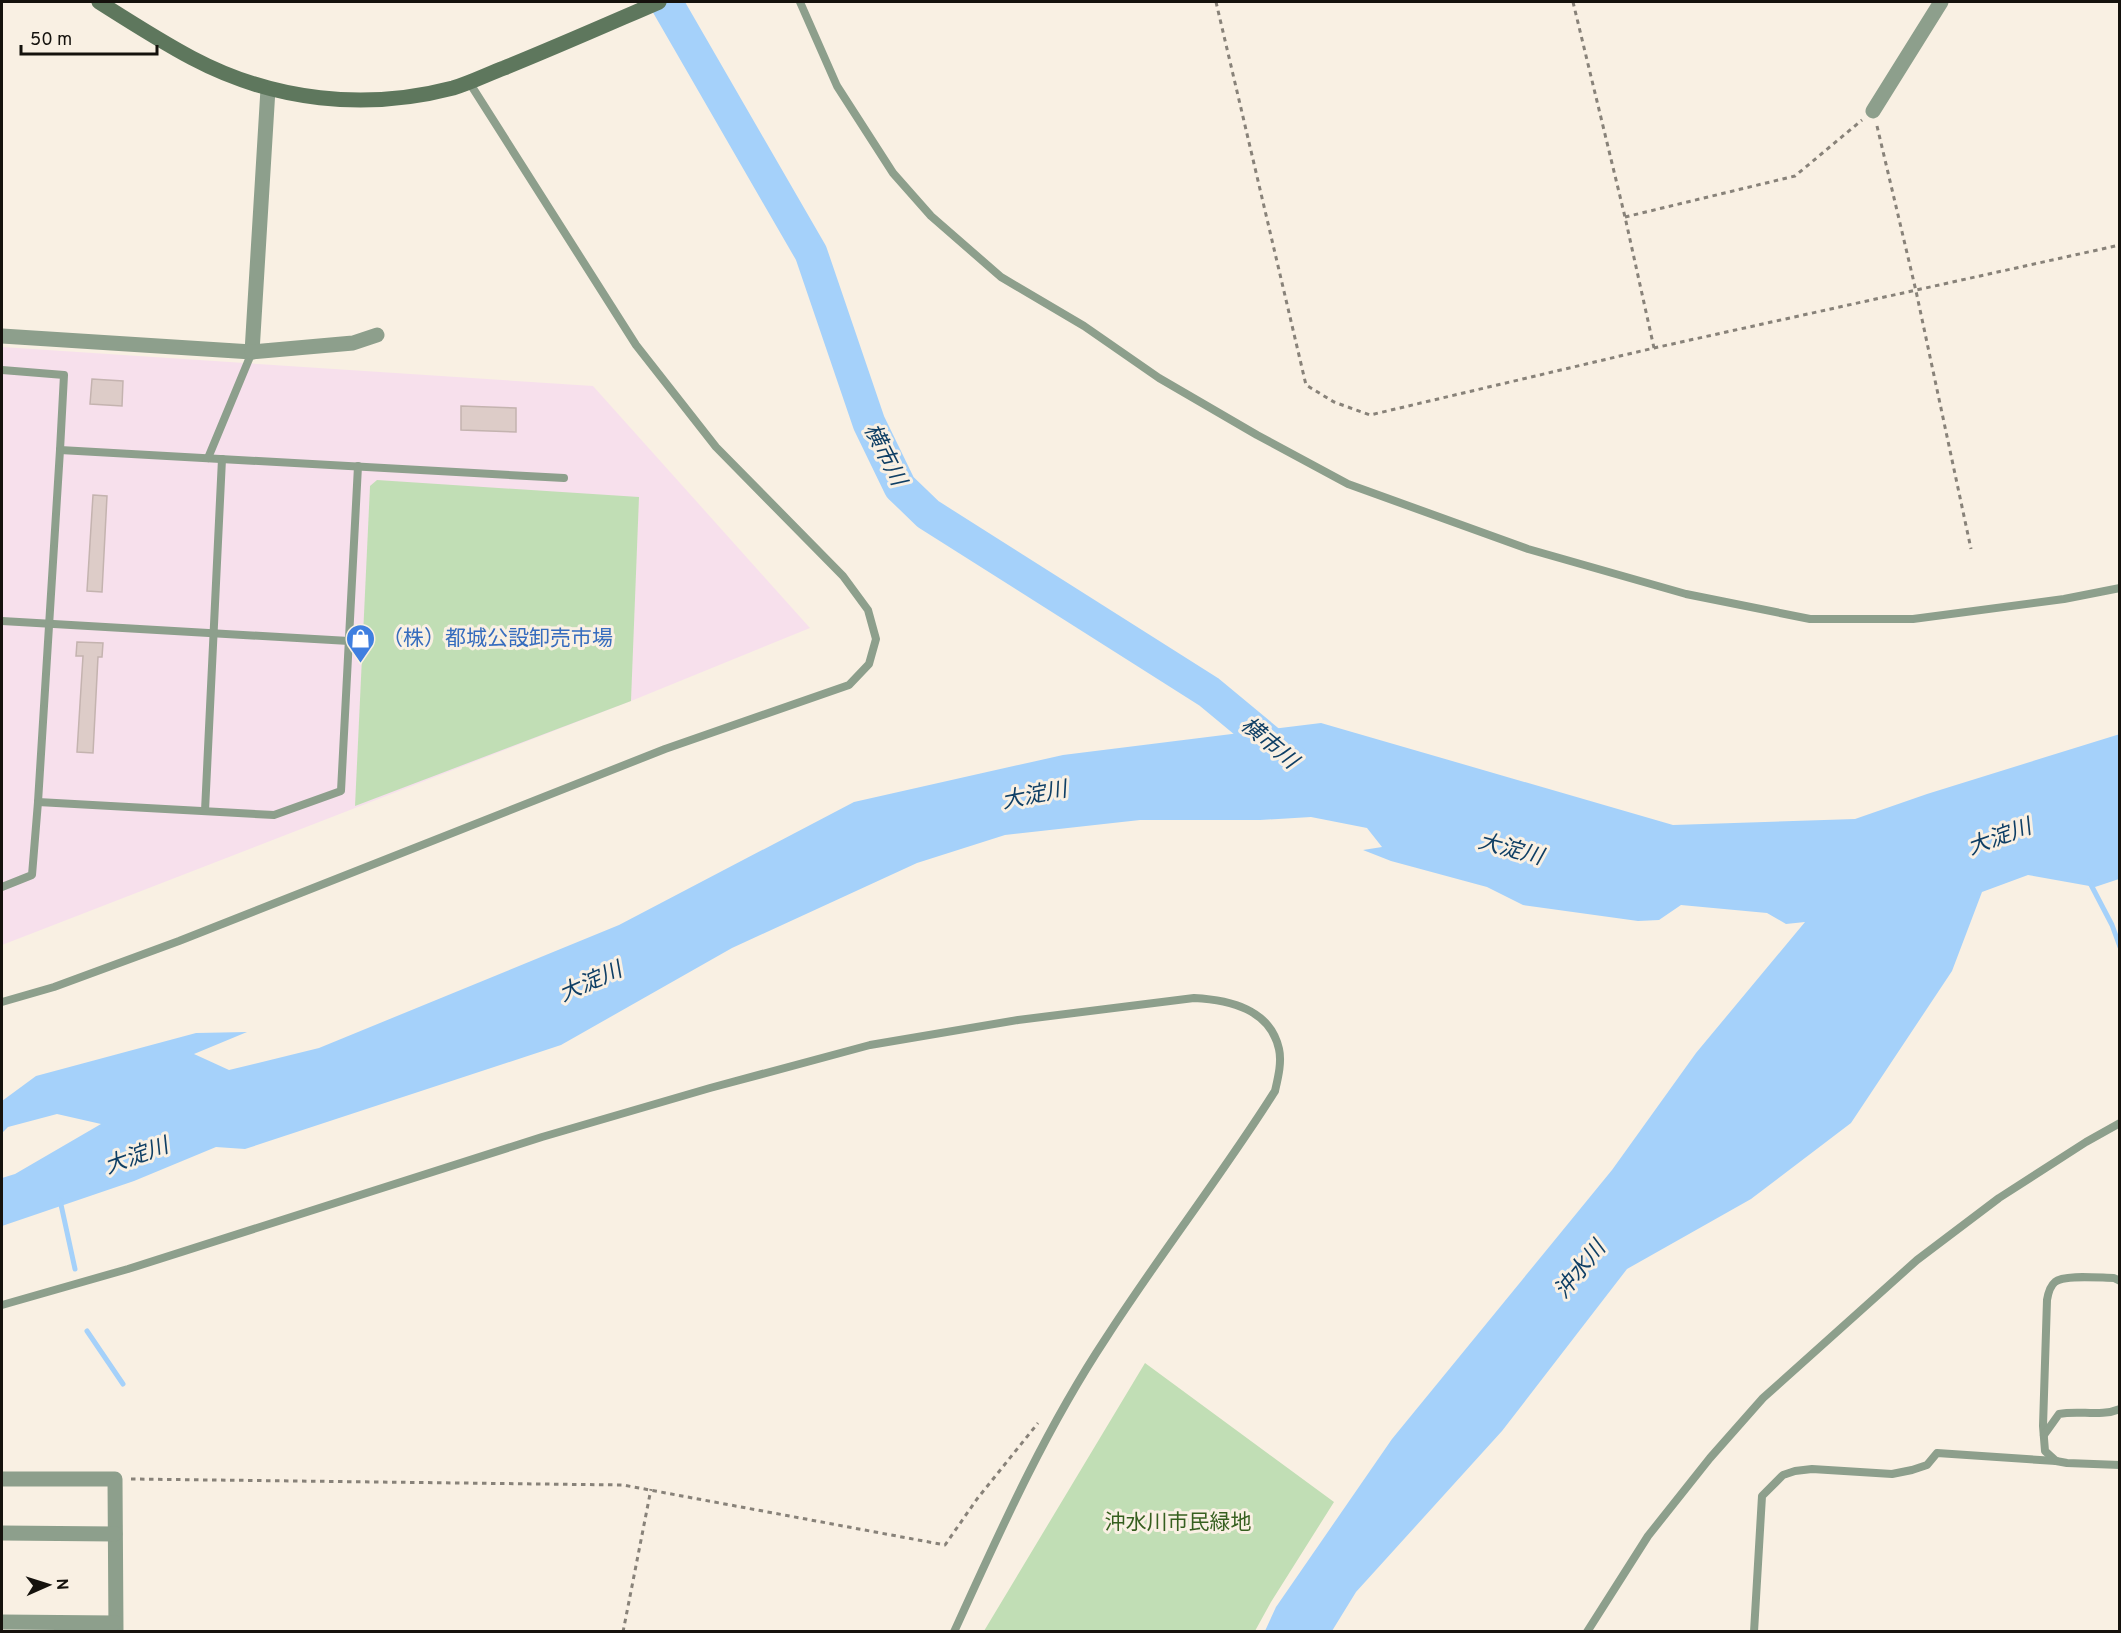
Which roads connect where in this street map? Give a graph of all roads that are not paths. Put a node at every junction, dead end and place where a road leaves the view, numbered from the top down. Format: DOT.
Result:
graph roads {
  1 [pos="99,2"];
  2 [pos="659,2"];
  3 [pos="800,2"];
  4 [pos="1941,2"];
  5 [pos="469,82"];
  6 [pos="268,89"];
  7 [pos="1874,111"];
  8 [pos="377,335"];
  9 [pos="2,336"];
  10 [pos="252,352"];
  11 [pos="2,370"];
  12 [pos="60,450"];
  13 [pos="208,458"];
  14 [pos="222,459"];
  15 [pos="358,466"];
  16 [pos="564,478"];
  17 [pos="2120,588"];
  18 [pos="2,621"];
  19 [pos="49,624"];
  20 [pos="214,633"];
  21 [pos="349,641"];
  22 [pos="38,802"];
  23 [pos="205,811"];
  24 [pos="2,886"];
  25 [pos="2,1002"];
  26 [pos="2120,1123"];
  27 [pos="2120,1281"];
  28 [pos="2,1305"];
  29 [pos="2120,1409"];
  30 [pos="2044,1435"];
  31 [pos="2056,1461"];
  32 [pos="2120,1465"];
  33 [pos="2,1479"];
  34 [pos="2,1533"];
  35 [pos="115,1534"];
  36 [pos="2,1622"];
  37 [pos="116,1627"];
  38 [pos="954,1632"];
  39 [pos="1587,1632"];
  40 [pos="1754,1632"];
  1 -- 6 [label="street"];
  2 -- 5 [label="street"];
  3 -- 17 [label="lane"];
  4 -- 7 [label="street"];
  5 -- 6 [label="street"];
  5 -- 25 [label="lane"];
  6 -- 10 [label="street"];
  8 -- 10 [label="street"];
  9 -- 10 [label="street"];
  10 -- 13 [label="lane"];
  11 -- 12 [label="lane"];
  12 -- 13 [label="lane"];
  12 -- 19 [label="lane"];
  13 -- 14 [label="lane"];
  14 -- 15 [label="lane"];
  14 -- 20 [label="lane"];
  15 -- 16 [label="lane"];
  15 -- 21 [label="lane"];
  18 -- 19 [label="lane"];
  19 -- 20 [label="lane"];
  19 -- 22 [label="lane"];
  20 -- 21 [label="lane"];
  20 -- 23 [label="lane"];
  21 -- 23 [label="lane"];
  22 -- 23 [label="lane"];
  22 -- 24 [label="lane"];
  26 -- 39 [label="lane"];
  27 -- 30 [label="lane"];
  28 -- 38 [label="lane"];
  29 -- 30 [label="lane"];
  30 -- 31 [label="lane"];
  31 -- 32 [label="lane"];
  31 -- 40 [label="lane"];
  33 -- 35 [label="street"];
  34 -- 35 [label="street"];
  35 -- 37 [label="street"];
  36 -- 37 [label="street"];
}
